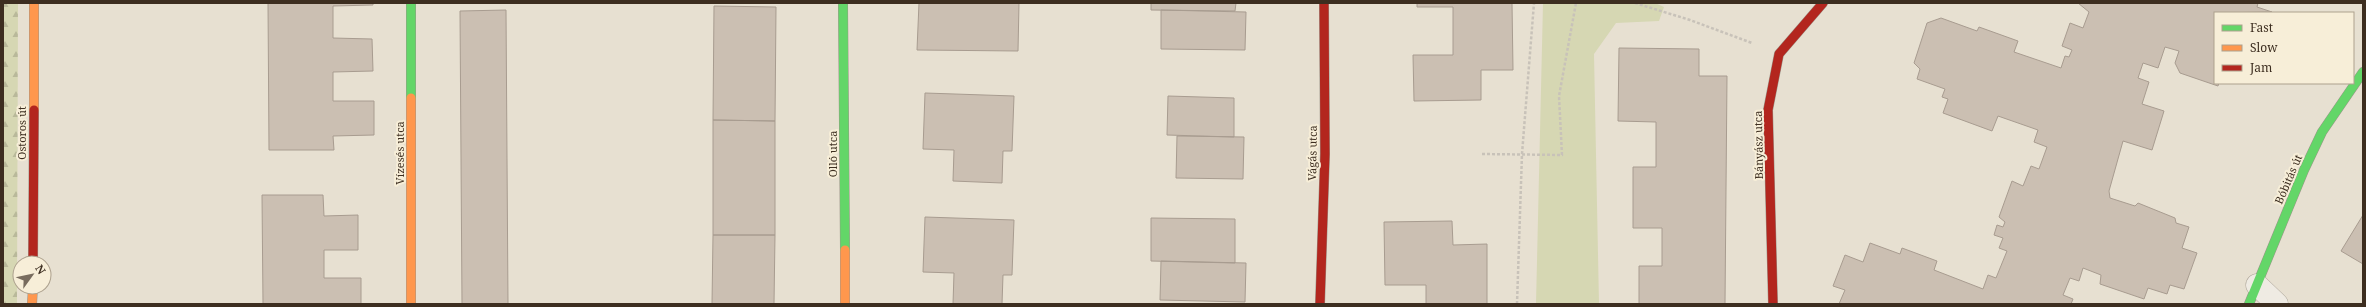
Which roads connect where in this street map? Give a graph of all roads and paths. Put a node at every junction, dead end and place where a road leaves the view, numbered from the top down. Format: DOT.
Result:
graph roads {
  1 [pos="34,3"];
  2 [pos="411,3"];
  3 [pos="843,3"];
  4 [pos="1324,3"];
  5 [pos="1534,3"];
  6 [pos="1576,3"];
  7 [pos="1635,3"];
  8 [pos="1823,3"];
  9 [pos="1780,51"];
  10 [pos="2363,72"];
  11 [pos="1482,154"];
  12 [pos="1522,154"];
  13 [pos="33,255"];
  14 [pos="2253,295"];
  15 [pos="411,304"];
  16 [pos="845,304"];
  17 [pos="1320,304"];
  18 [pos="1516,304"];
  19 [pos="1773,304"];
  20 [pos="2278,304"];
  1 -- 13 [label="street, Ostoros út"];
  2 -- 15 [label="street, Vízesés utca"];
  3 -- 16 [label="street, Olló utca"];
  4 -- 17 [label="street, Vágás utca"];
  5 -- 12 [label="path"];
  6 -- 12 [label="path"];
  7 -- 9 [label="path"];
  8 -- 9 [label="street"];
  9 -- 19 [label="street, Bányász utca"];
  10 -- 14 [label="street, Bóbitás út"];
  11 -- 12 [label="path"];
  12 -- 18 [label="path"];
  14 -- 20 [label="street"];
}
